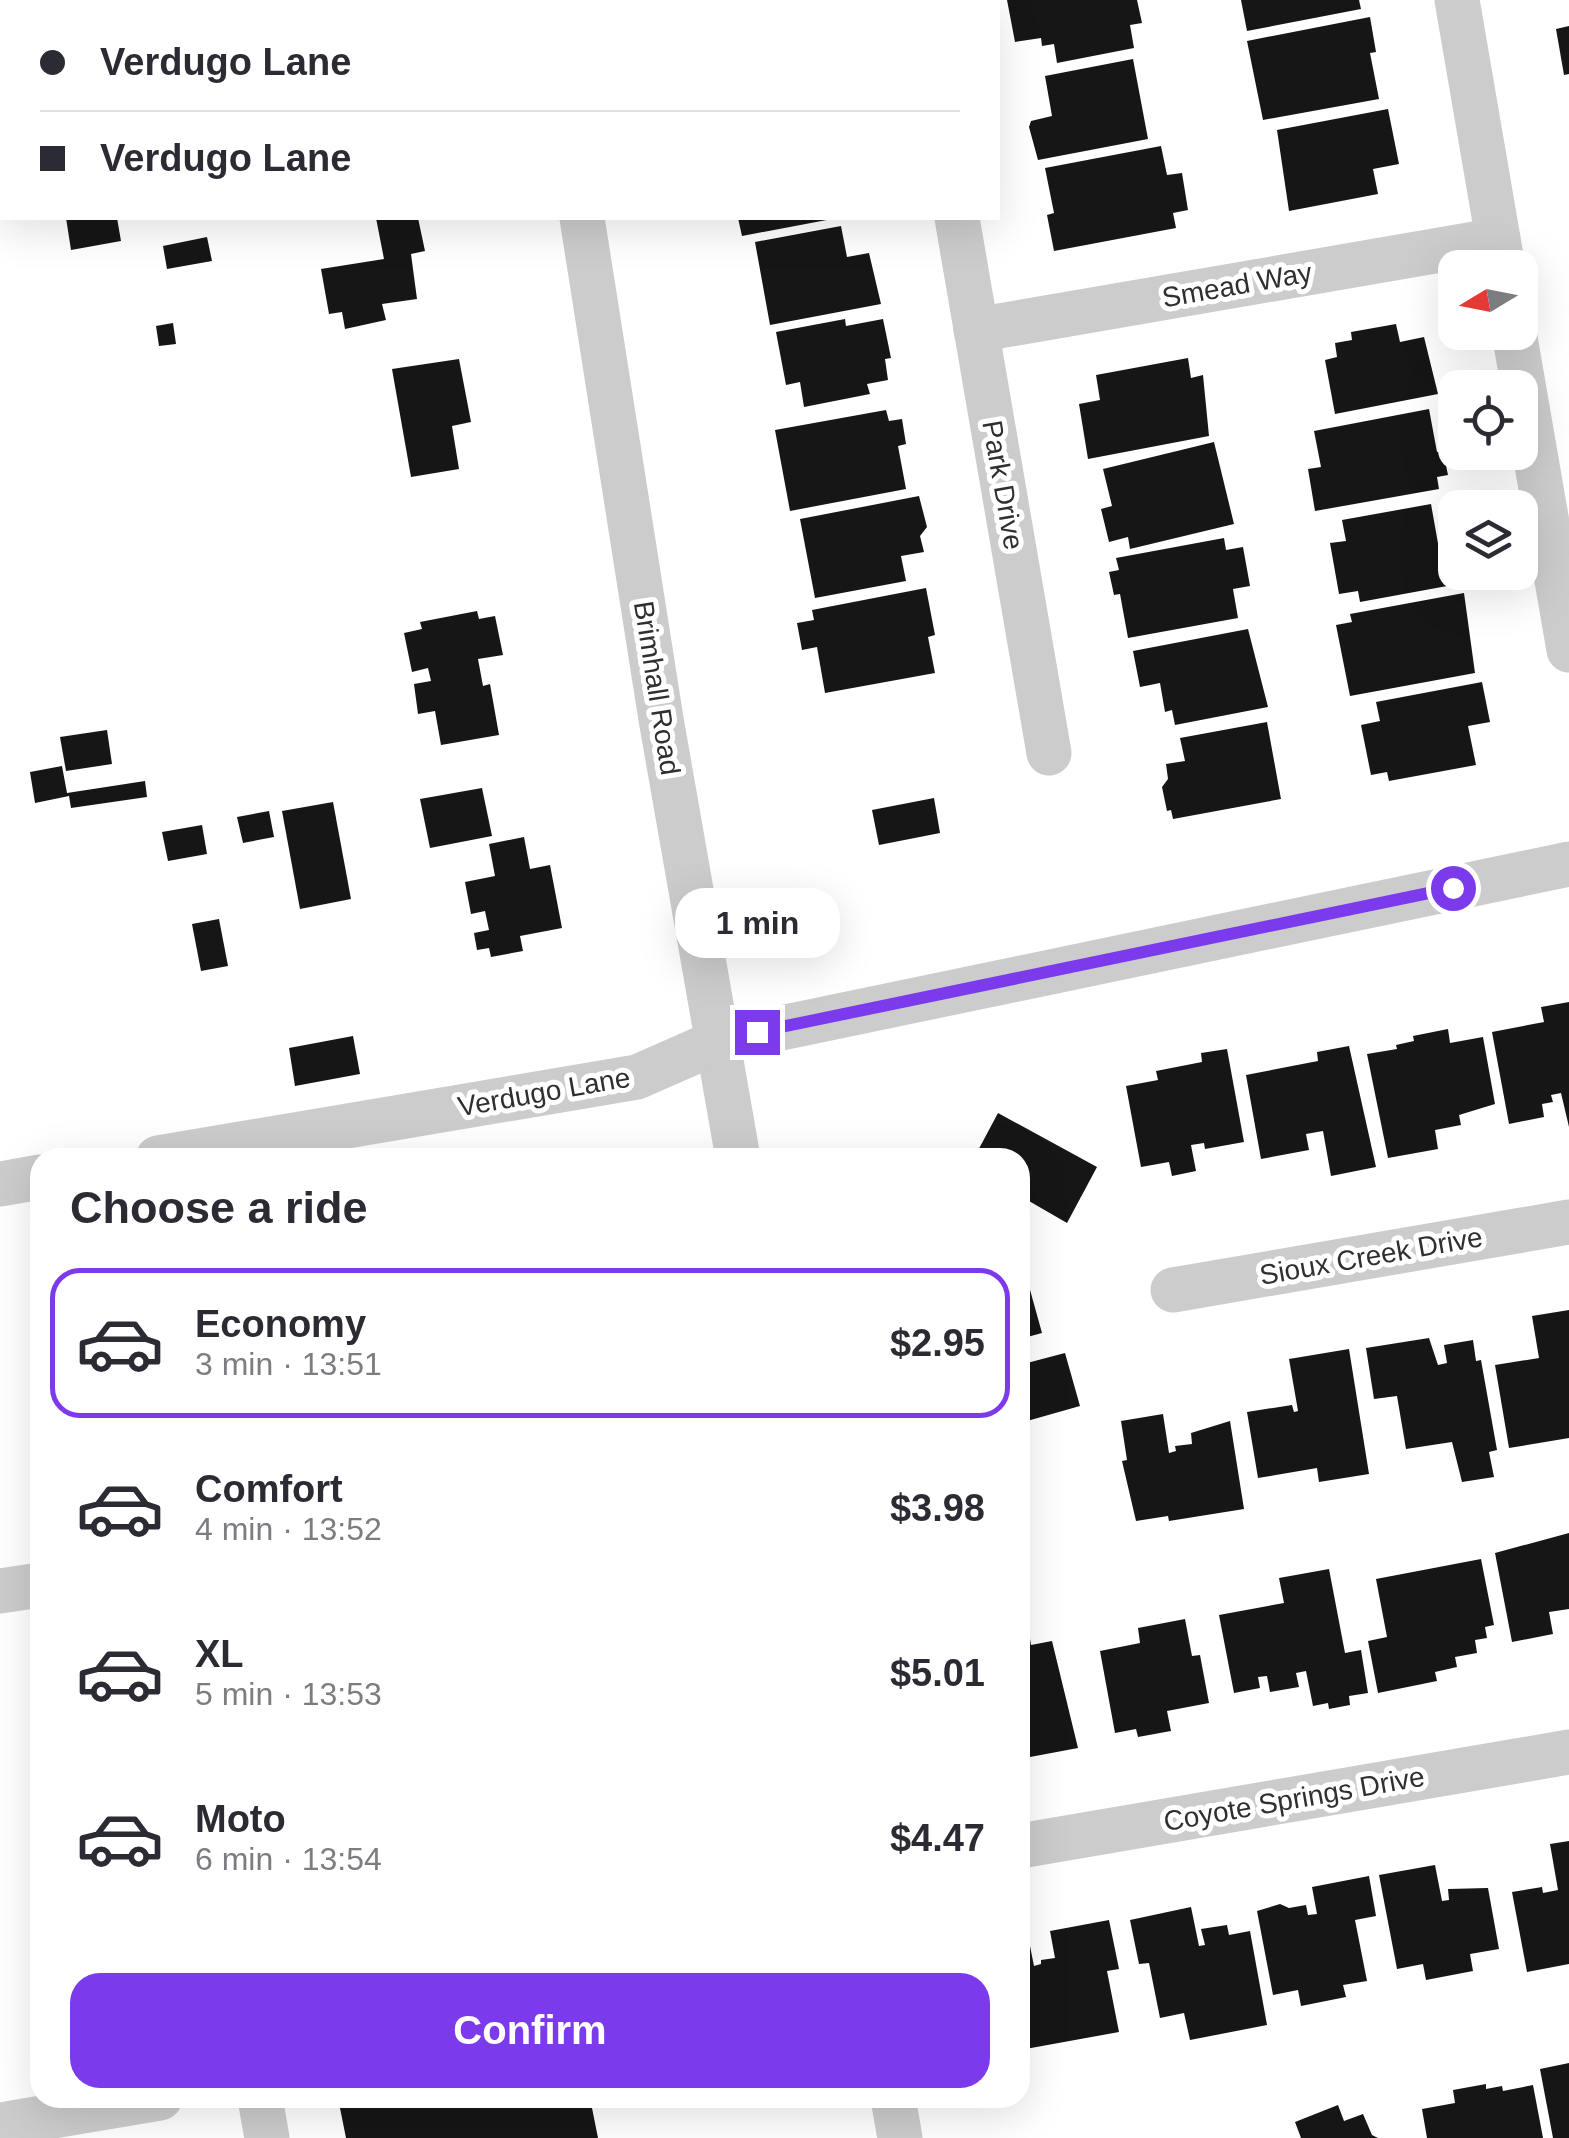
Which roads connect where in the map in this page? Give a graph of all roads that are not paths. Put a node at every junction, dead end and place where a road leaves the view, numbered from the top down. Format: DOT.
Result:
graph roads {
  1 [pos="1457,0"];
  2 [pos="582,220"];
  3 [pos="957,220"];
  4 [pos="1500,250"];
  5 [pos="1438,263"];
  6 [pos="976,330"];
  7 [pos="1517,350"];
  8 [pos="1569,650"];
  9 [pos="1049,752"];
  10 [pos="1569,864"];
  11 [pos="719,1040"];
  12 [pos="217,1148"];
  13 [pos="736,1148"];
  14 [pos="30,1179"];
  15 [pos="0,1184"];
  16 [pos="1569,1222"];
  17 [pos="1173,1290"];
  18 [pos="30,1586"];
  19 [pos="0,1592"];
  20 [pos="1569,1752"];
  21 [pos="1030,1844"];
  22 [pos="101,2108"];
  23 [pos="262,2108"];
  24 [pos="895,2108"];
  25 [pos="0,2125"];
  26 [pos="267,2138"];
  27 [pos="900,2138"];
  1 -- 4 [label="street"];
  2 -- 11 [label="street, Brimhall Road"];
  3 -- 6 [label="street, Park Drive"];
  5 -- 6 [label="street, Smead Way"];
  6 -- 9 [label="street, Park Drive"];
  7 -- 8 [label="street"];
  10 -- 11 [label="street, Verdugo Lane"];
  11 -- 12 [label="street, Verdugo Lane"];
  11 -- 13 [label="street, Brimhall Road"];
  14 -- 15 [label="street"];
  16 -- 17 [label="street, Sioux Creek Drive"];
  18 -- 19 [label="street"];
  20 -- 21 [label="street, Coyote Springs Drive"];
  22 -- 25 [label="street"];
  23 -- 26 [label="street"];
  24 -- 27 [label="street"];
}
